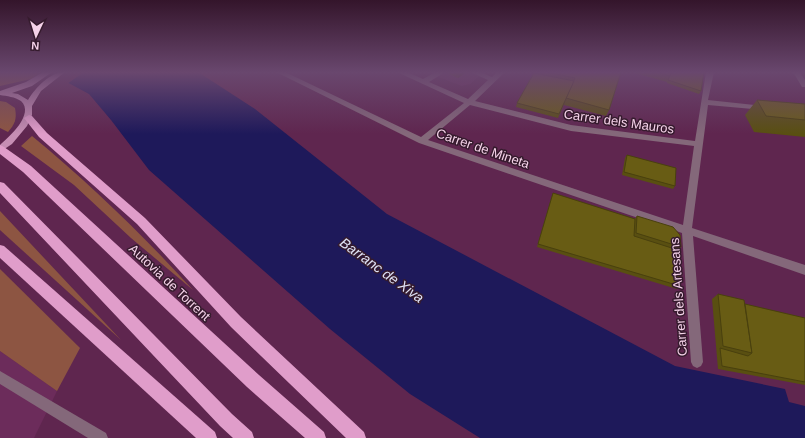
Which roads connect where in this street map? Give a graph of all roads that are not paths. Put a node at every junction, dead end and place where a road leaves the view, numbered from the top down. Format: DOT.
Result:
graph roads {
  1 [pos="37,92"];
  2 [pos="321,92"];
  3 [pos="447,92"];
  4 [pos="480,92"];
  5 [pos="706,92"];
  6 [pos="2,93"];
  7 [pos="469,102"];
  8 [pos="704,102"];
  9 [pos="774,109"];
  10 [pos="28,112"];
  11 [pos="422,141"];
  12 [pos="698,144"];
  13 [pos="0,149"];
  14 [pos="0,186"];
  15 [pos="687,230"];
  16 [pos="0,250"];
  17 [pos="805,270"];
  18 [pos="697,362"];
  19 [pos="0,377"];
  20 [pos="101,438"];
  21 [pos="208,438"];
  22 [pos="246,438"];
  23 [pos="318,438"];
  24 [pos="358,438"];
  1 -- 10 [label="main road"];
  2 -- 11 [label="street, Carrer de Mineta"];
  3 -- 7 [label="street, Carrer dels Mauros"];
  4 -- 7 [label="street"];
  5 -- 8 [label="street, Carrer dels Artesans"];
  6 -- 10 [label="main road"];
  7 -- 11 [label="street"];
  7 -- 12 [label="street, Carrer dels Mauros"];
  8 -- 9 [label="street"];
  8 -- 12 [label="street, Carrer dels Artesans"];
  10 -- 13 [label="main road"];
  10 -- 24 [label="highway"];
  11 -- 15 [label="street, Carrer de Mineta"];
  12 -- 15 [label="street, Carrer dels Artesans"];
  13 -- 23 [label="highway, Autovia de Torrent"];
  14 -- 22 [label="highway"];
  15 -- 17 [label="street, Carrer dels Artesans"];
  15 -- 18 [label="street, Carrer dels Artesans"];
  16 -- 21 [label="highway"];
  19 -- 20 [label="street"];
}
